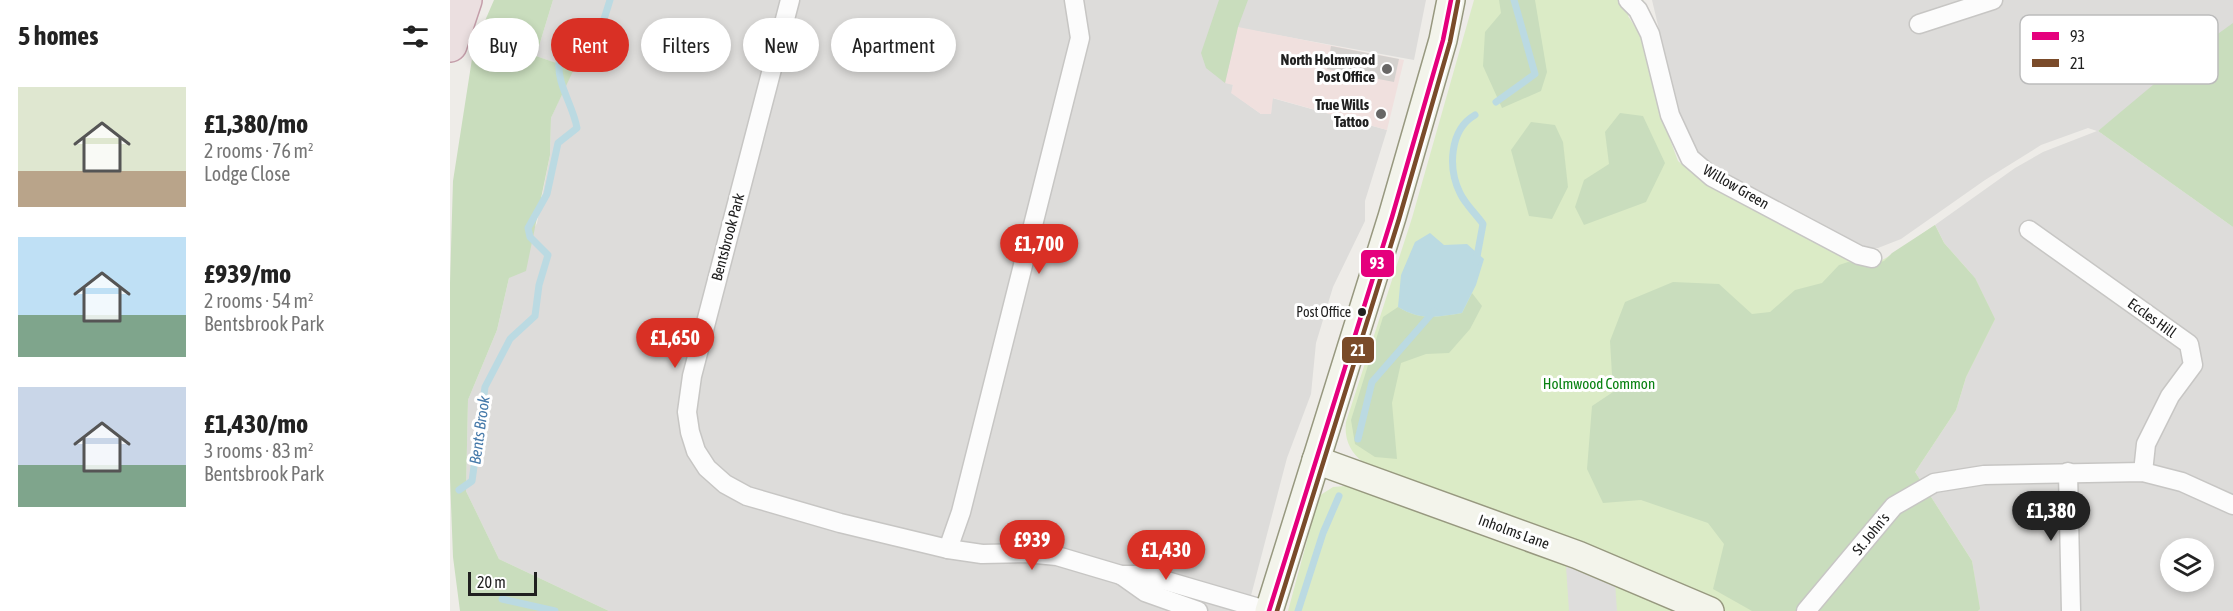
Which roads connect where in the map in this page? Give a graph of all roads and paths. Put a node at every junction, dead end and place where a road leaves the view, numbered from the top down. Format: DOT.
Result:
graph roads {
  1 [pos="465,0"];
  2 [pos="790,0"];
  3 [pos="1074,0"];
  4 [pos="1451,0"];
  5 [pos="1628,0"];
  6 [pos="1993,0"];
  7 [pos="1919,24"];
  8 [pos="450,45"];
  9 [pos="2029,230"];
  10 [pos="1872,258"];
  11 [pos="1316,460"];
  12 [pos="2068,472"];
  13 [pos="2143,472"];
  14 [pos="2233,505"];
  15 [pos="948,549"];
  16 [pos="1121,575"];
  17 [pos="1198,611"];
  18 [pos="1269,611"];
  19 [pos="1710,611"];
  20 [pos="1806,611"];
  21 [pos="2071,611"];
  1 -- 8 [label="highway"];
  2 -- 15 [label="street, Bentsbrook Park"];
  3 -- 15 [label="street"];
  4 -- 11 [label="street"];
  5 -- 10 [label="street, Willow Green"];
  6 -- 7 [label="street"];
  9 -- 13 [label="street, Eccles Hill"];
  11 -- 18 [label="street"];
  11 -- 19 [label="street, Inholms Lane"];
  12 -- 13 [label="street, St. John's"];
  12 -- 20 [label="street, St. John's"];
  12 -- 21 [label="street"];
  13 -- 14 [label="street, St. John's"];
  15 -- 16 [label="street, Bentsbrook Park"];
  16 -- 17 [label="street, Bentsbrook Park"];
  16 -- 18 [label="street, Bentsbrook Park"];
}
